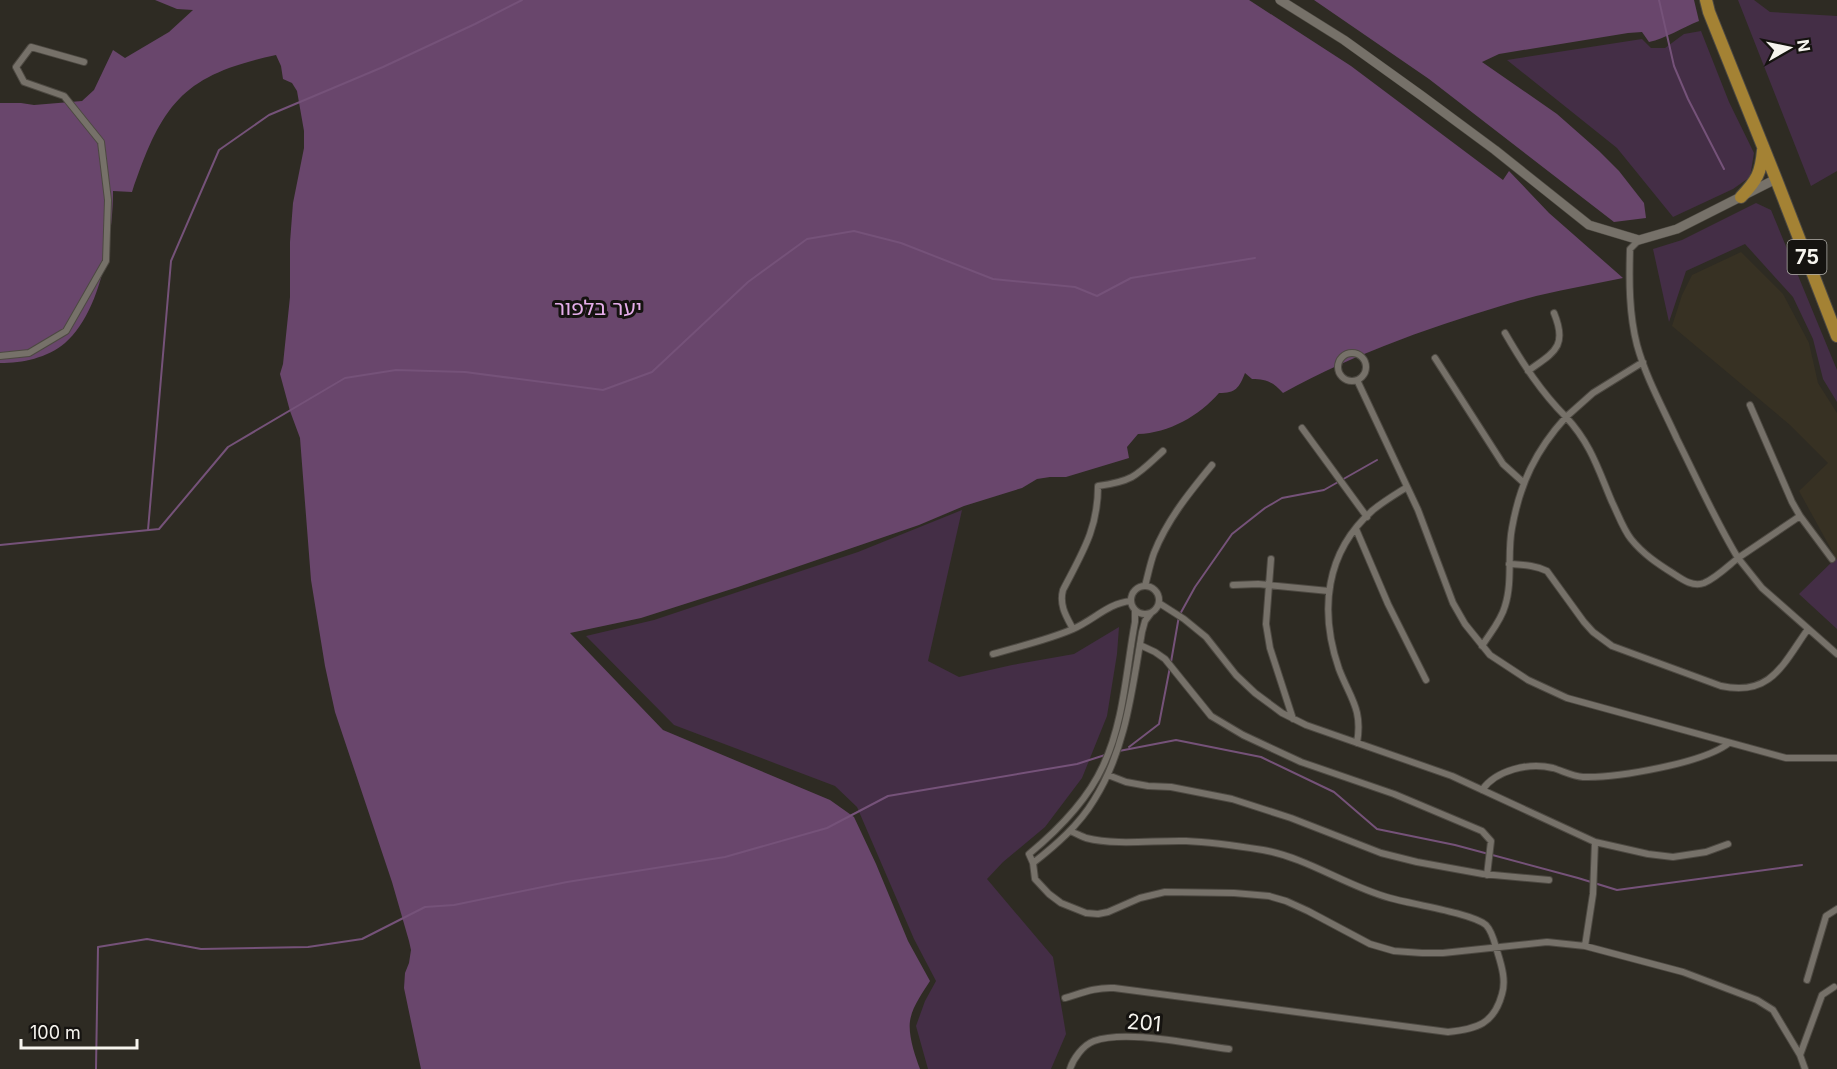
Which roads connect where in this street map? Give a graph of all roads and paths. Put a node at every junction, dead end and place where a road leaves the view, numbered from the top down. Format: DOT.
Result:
graph roads {
  1 [pos="1280,0"];
  2 [pos="1706,0"];
  3 [pos="84,62"];
  4 [pos="1763,146"];
  5 [pos="1776,179"];
  6 [pos="1741,197"];
  7 [pos="1639,240"];
  8 [pos="1554,313"];
  9 [pos="1504,333"];
  10 [pos="1837,336"];
  11 [pos="0,356"];
  12 [pos="1435,358"];
  13 [pos="1643,362"];
  14 [pos="1528,371"];
  15 [pos="1357,380"];
  16 [pos="1750,405"];
  17 [pos="1566,417"];
  18 [pos="1302,428"];
  19 [pos="1163,452"];
  20 [pos="1212,465"];
  21 [pos="1524,483"];
  22 [pos="1407,487"];
  23 [pos="1800,516"];
  24 [pos="1366,517"];
  25 [pos="1356,529"];
  26 [pos="1738,558"];
  27 [pos="1271,559"];
  28 [pos="1832,559"];
  29 [pos="1509,564"];
  30 [pos="1233,585"];
  31 [pos="1145,586"];
  32 [pos="1268,586"];
  33 [pos="1329,591"];
  34 [pos="1131,601"];
  35 [pos="1159,603"];
  36 [pos="1135,609"];
  37 [pos="1151,613"];
  38 [pos="1808,628"];
  39 [pos="1073,629"];
  40 [pos="1140,645"];
  41 [pos="1482,646"];
  42 [pos="993,654"];
  43 [pos="1837,654"];
  44 [pos="1426,680"];
  45 [pos="1293,719"];
  46 [pos="1357,743"];
  47 [pos="1729,743"];
  48 [pos="1837,758"];
  49 [pos="1108,775"];
  50 [pos="1482,790"];
  51 [pos="1070,831"];
  52 [pos="1595,842"];
  53 [pos="1728,844"];
  54 [pos="1033,863"];
  55 [pos="1487,875"];
  56 [pos="1549,880"];
  57 [pos="1837,909"];
  58 [pos="1495,946"];
  59 [pos="1585,946"];
  60 [pos="1807,980"];
  61 [pos="1834,987"];
  62 [pos="1065,998"];
  63 [pos="1229,1049"];
  64 [pos="1800,1055"];
  65 [pos="1070,1069"];
  66 [pos="1805,1069"];
  1 -- 7 [label="main road"];
  2 -- 4 [label="highway, 75"];
  3 -- 11 [label="street"];
  4 -- 5 [label="highway, 75"];
  4 -- 6 [label="highway"];
  5 -- 6 [label="main road"];
  5 -- 10 [label="highway, 75"];
  6 -- 7 [label="main road"];
  7 -- 13 [label="street"];
  8 -- 14 [label="street"];
  9 -- 14 [label="street"];
  12 -- 21 [label="street"];
  13 -- 17 [label="street"];
  13 -- 26 [label="street"];
  14 -- 17 [label="street"];
  15 -- 15 [label="street"];
  15 -- 22 [label="street"];
  16 -- 23 [label="street"];
  17 -- 21 [label="street"];
  17 -- 26 [label="street"];
  18 -- 24 [label="street"];
  19 -- 39 [label="street"];
  20 -- 31 [label="street"];
  21 -- 29 [label="street"];
  22 -- 24 [label="street"];
  22 -- 41 [label="street"];
  23 -- 26 [label="street"];
  23 -- 28 [label="street"];
  24 -- 25 [label="street"];
  25 -- 33 [label="street"];
  25 -- 44 [label="street"];
  26 -- 38 [label="street"];
  27 -- 32 [label="street"];
  29 -- 38 [label="street"];
  29 -- 41 [label="street"];
  30 -- 32 [label="street"];
  31 -- 34 [label="street"];
  31 -- 35 [label="street"];
  32 -- 33 [label="street"];
  32 -- 45 [label="street"];
  33 -- 46 [label="street"];
  34 -- 36 [label="street"];
  34 -- 39 [label="street"];
  35 -- 37 [label="street"];
  35 -- 45 [label="street"];
  36 -- 37 [label="street"];
  36 -- 54 [label="street"];
  37 -- 40 [label="street"];
  38 -- 43 [label="street"];
  39 -- 42 [label="street"];
  40 -- 49 [label="street"];
  40 -- 55 [label="street"];
  41 -- 47 [label="street"];
  45 -- 46 [label="street"];
  46 -- 50 [label="street"];
  47 -- 48 [label="street"];
  47 -- 50 [label="street"];
  49 -- 51 [label="street"];
  49 -- 55 [label="street"];
  50 -- 52 [label="street"];
  51 -- 54 [label="street"];
  51 -- 58 [label="street"];
  52 -- 53 [label="street"];
  52 -- 59 [label="street"];
  54 -- 58 [label="street"];
  55 -- 56 [label="street"];
  57 -- 60 [label="street"];
  58 -- 59 [label="street"];
  58 -- 62 [label="street"];
  59 -- 64 [label="street"];
  61 -- 64 [label="street"];
  63 -- 65 [label="street, 201"];
  64 -- 66 [label="street"];
}
